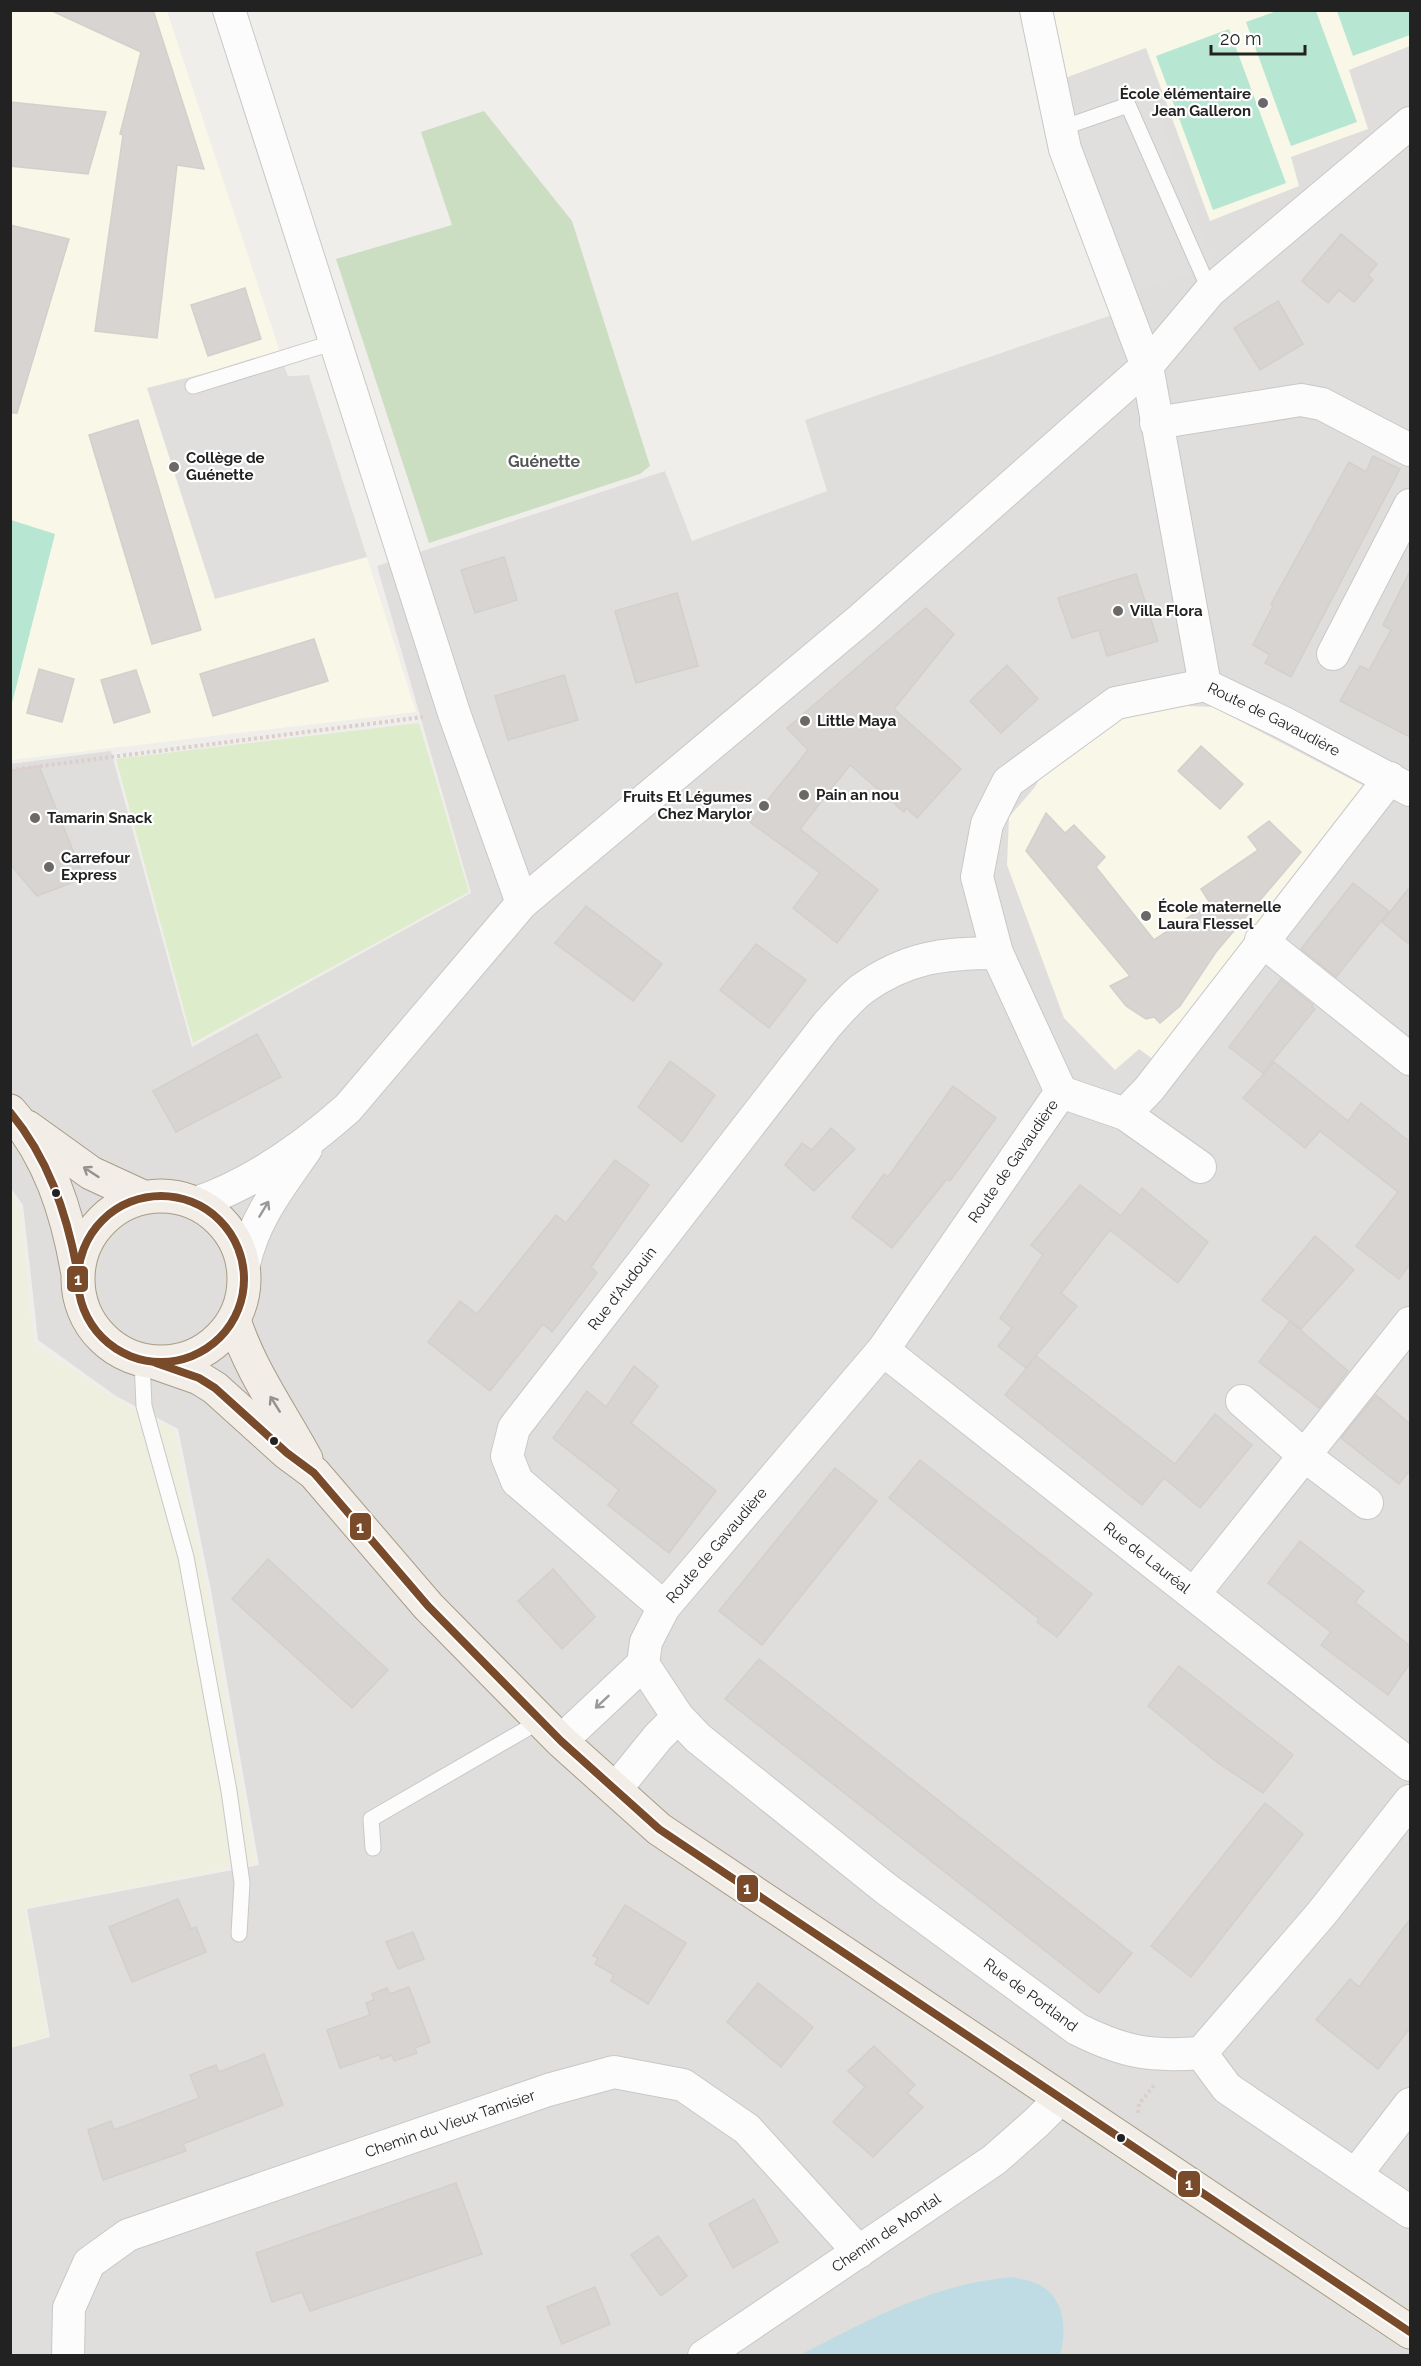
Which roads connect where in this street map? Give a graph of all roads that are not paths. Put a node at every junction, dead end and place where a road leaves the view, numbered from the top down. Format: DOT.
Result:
graph roads {
  1 [pos="229,10"];
  2 [pos="1036,10"];
  3 [pos="1410,123"];
  4 [pos="1062,128"];
  5 [pos="1210,291"];
  6 [pos="335,342"];
  7 [pos="1147,366"];
  8 [pos="193,386"];
  9 [pos="1156,423"];
  10 [pos="1410,450"];
  11 [pos="1410,505"];
  12 [pos="1333,654"];
  13 [pos="1205,685"];
  14 [pos="1405,785"];
  15 [pos="522,903"];
  16 [pos="1262,940"];
  17 [pos="997,953"];
  18 [pos="1410,1059"];
  19 [pos="1061,1092"];
  20 [pos="1125,1114"];
  21 [pos="16,1117"];
  22 [pos="315,1137"];
  23 [pos="1200,1167"];
  24 [pos="143,1197"];
  25 [pos="196,1203"];
  26 [pos="244,1264"];
  27 [pos="77,1269"];
  28 [pos="234,1320"];
  29 [pos="1410,1323"];
  30 [pos="884,1350"];
  31 [pos="149,1361"];
  32 [pos="1242,1401"];
  33 [pos="1305,1456"];
  34 [pos="314,1473"];
  35 [pos="1367,1503"];
  36 [pos="1194,1594"];
  37 [pos="664,1607"];
  38 [pos="643,1664"];
  39 [pos="678,1717"];
  40 [pos="550,1731"];
  41 [pos="1410,1765"];
  42 [pos="615,1790"];
  43 [pos="1410,1801"];
  44 [pos="373,1848"];
  45 [pos="239,1934"];
  46 [pos="1189,2054"];
  47 [pos="1061,2098"];
  48 [pos="1410,2104"];
  49 [pos="1356,2174"];
  50 [pos="1410,2212"];
  51 [pos="859,2252"];
  52 [pos="1410,2332"];
  53 [pos="68,2355"];
  54 [pos="704,2355"];
  1 -- 6 [label="street"];
  2 -- 4 [label="street"];
  3 -- 5 [label="street"];
  4 -- 5 [label="lane"];
  4 -- 7 [label="street"];
  5 -- 7 [label="street"];
  6 -- 8 [label="lane"];
  6 -- 15 [label="street"];
  7 -- 9 [label="street"];
  7 -- 15 [label="street"];
  9 -- 10 [label="street"];
  9 -- 13 [label="street"];
  11 -- 12 [label="street"];
  13 -- 14 [label="street, Route de Gavaudière"];
  13 -- 17 [label="street, Route de Gavaudière"];
  14 -- 16 [label="street"];
  15 -- 22 [label="street"];
  16 -- 18 [label="street"];
  16 -- 20 [label="street"];
  17 -- 19 [label="street, Route de Gavaudière"];
  17 -- 37 [label="street, Rue d'Audouin"];
  19 -- 20 [label="street"];
  19 -- 30 [label="street, Route de Gavaudière"];
  20 -- 23 [label="street"];
  24 -- 21 [label="main road, one-way"];
  21 -- 27 [label="main road"];
  22 -- 25 [label="street"];
  26 -- 22 [label="street, one-way"];
  24 -- 25 [label="main road"];
  24 -- 27 [label="main road"];
  25 -- 26 [label="main road"];
  26 -- 28 [label="main road"];
  27 -- 31 [label="main road"];
  28 -- 31 [label="main road"];
  34 -- 28 [label="main road, one-way"];
  29 -- 33 [label="street"];
  30 -- 36 [label="street, Rue de Lauréal"];
  30 -- 37 [label="street, Route de Gavaudière"];
  31 -- 34 [label="main road"];
  31 -- 45 [label="lane"];
  32 -- 33 [label="street"];
  33 -- 35 [label="street"];
  33 -- 36 [label="street"];
  34 -- 40 [label="main road"];
  36 -- 41 [label="street, Rue de Lauréal"];
  37 -- 38 [label="street, Route de Gavaudière"];
  38 -- 39 [label="street, Rue de Portland"];
  38 -- 40 [label="street, one-way"];
  39 -- 42 [label="street"];
  39 -- 46 [label="street, Rue de Portland"];
  40 -- 42 [label="main road"];
  40 -- 44 [label="lane"];
  42 -- 47 [label="main road"];
  43 -- 46 [label="street"];
  46 -- 49 [label="street"];
  47 -- 51 [label="street, Chemin de Montal"];
  47 -- 52 [label="main road"];
  48 -- 49 [label="street"];
  49 -- 50 [label="street"];
  51 -- 53 [label="street, Chemin du Vieux Tamisier"];
  51 -- 54 [label="street, Chemin de Montal"];
}
